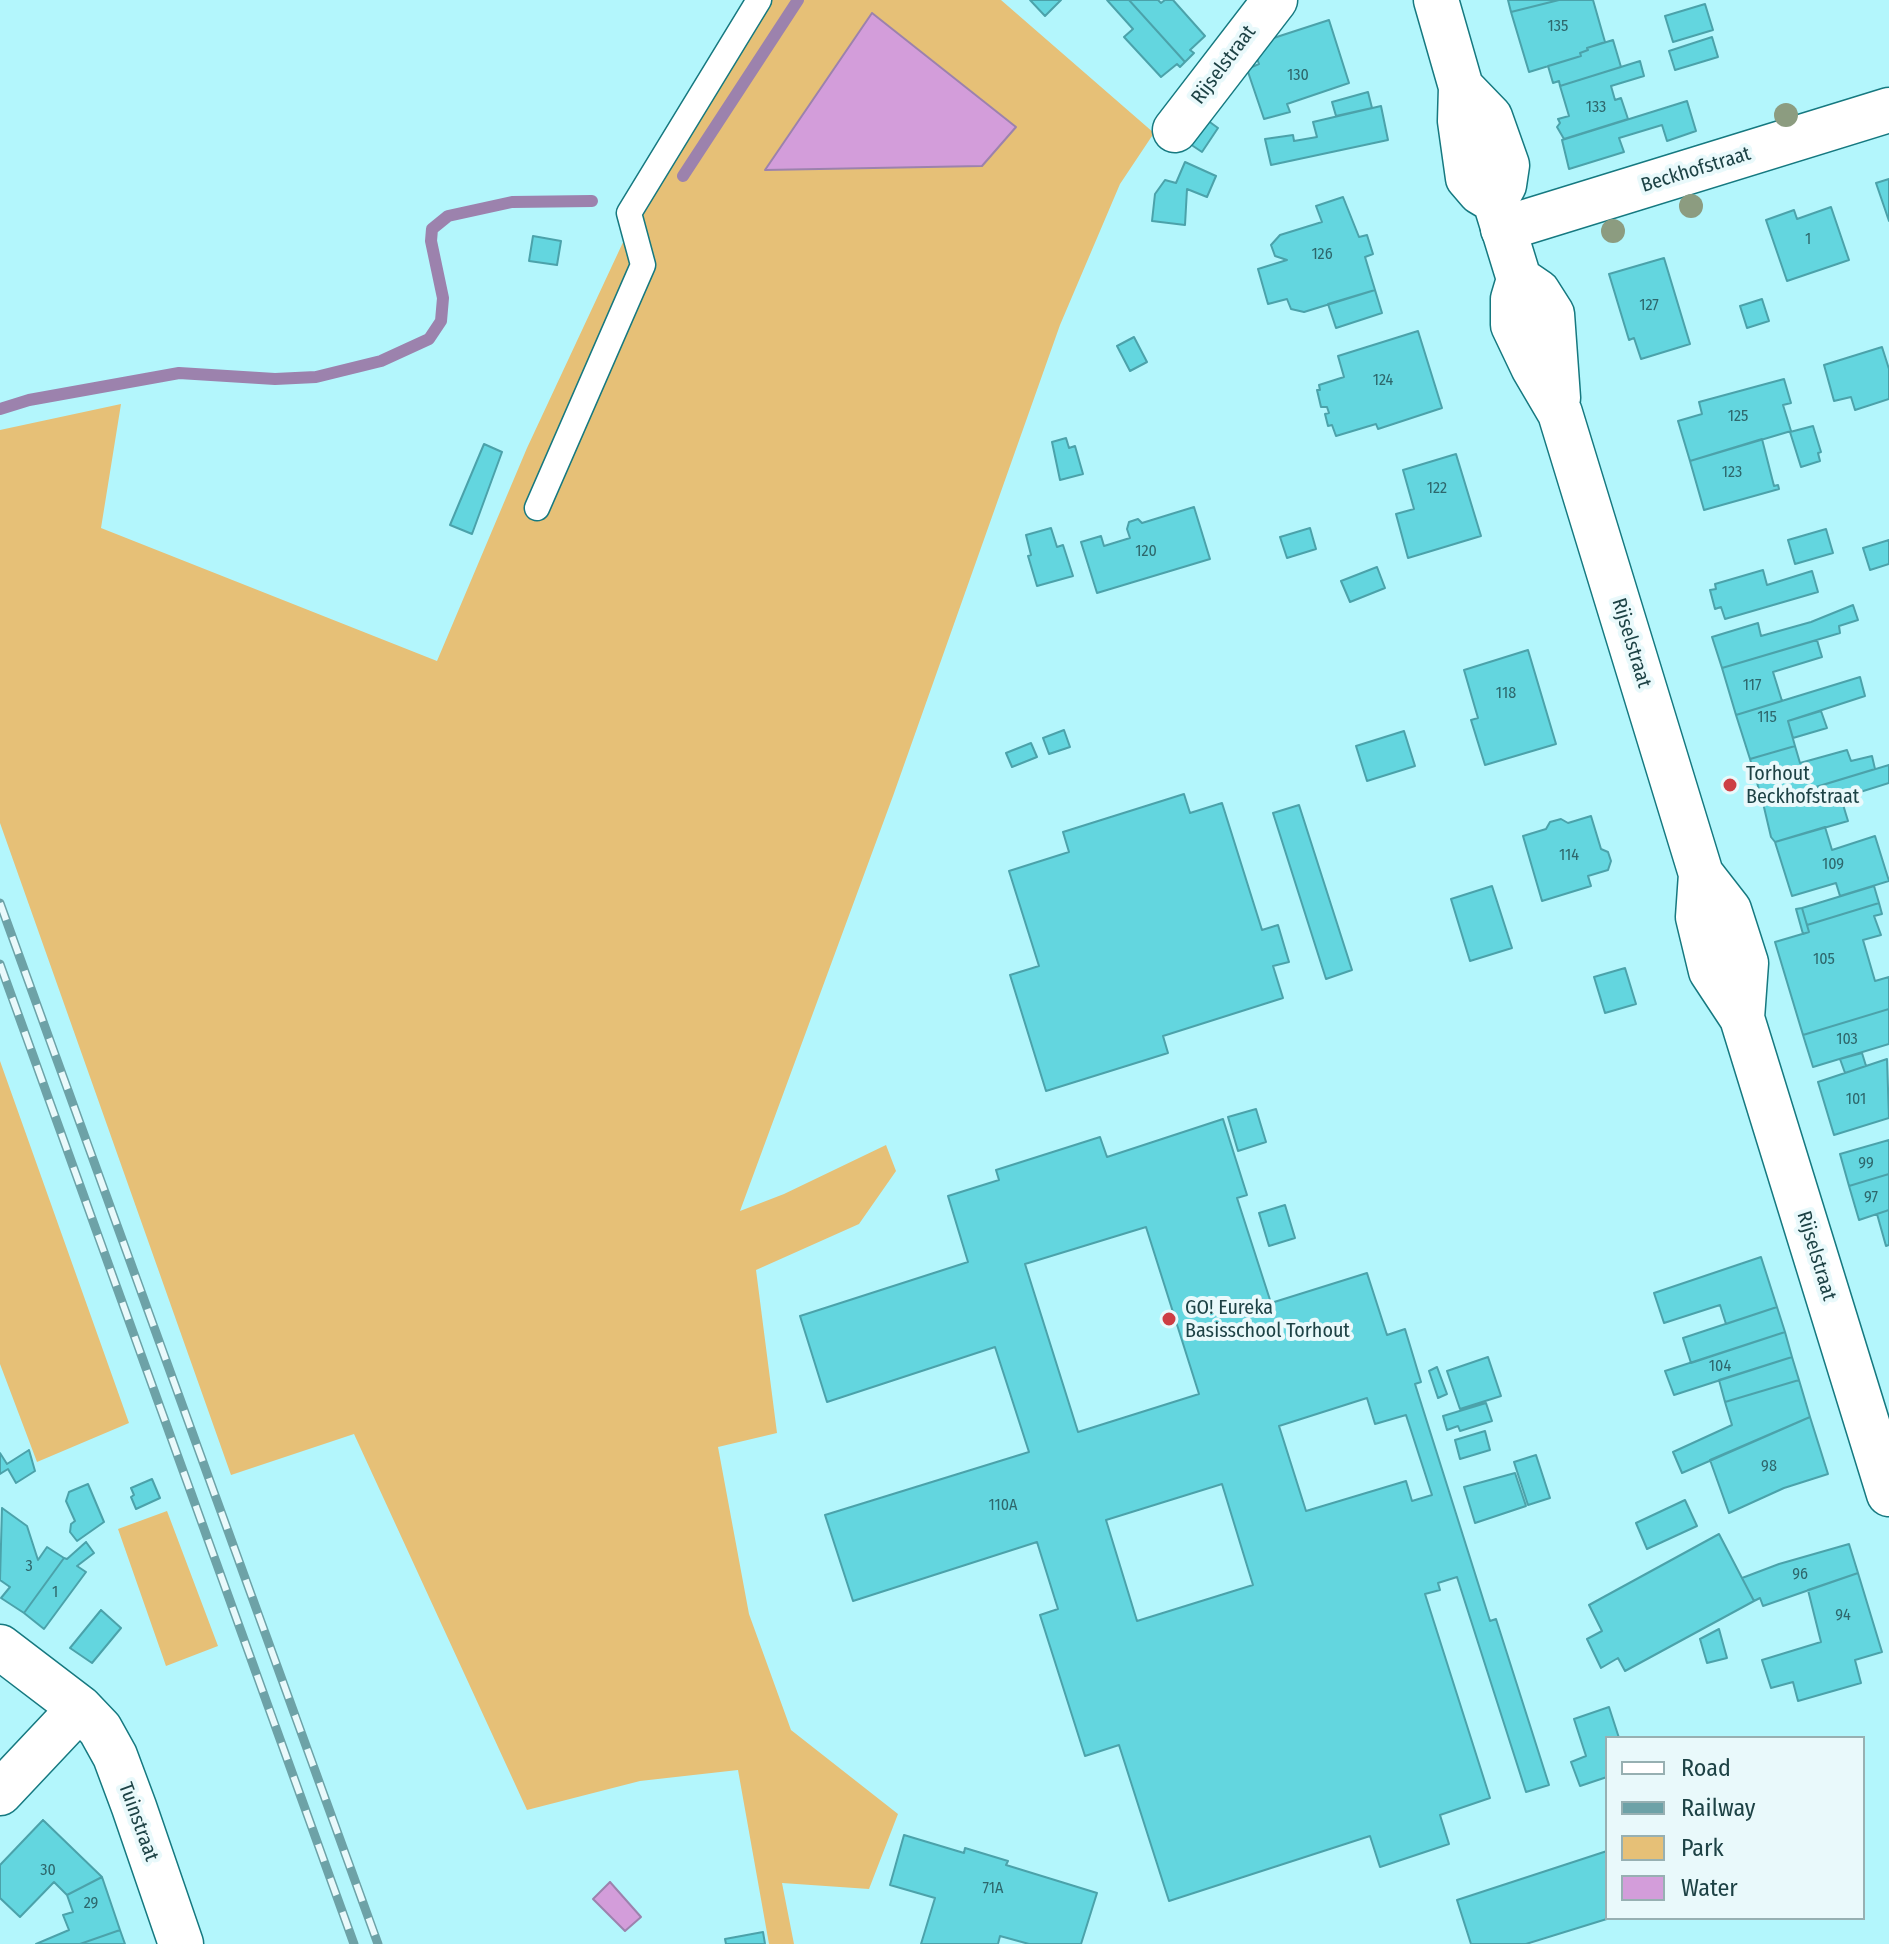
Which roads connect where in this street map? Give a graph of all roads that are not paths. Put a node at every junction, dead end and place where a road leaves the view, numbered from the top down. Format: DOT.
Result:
graph roads {
  1 [pos="759,0"];
  2 [pos="1275,0"];
  3 [pos="1436,0"];
  4 [pos="1889,110"];
  5 [pos="1175,130"];
  6 [pos="1499,215"];
  7 [pos="537,508"];
  8 [pos="1889,1494"];
  9 [pos="0,1647"];
  10 [pos="80,1708"];
  11 [pos="0,1793"];
  12 [pos="181,1944"];
  1 -- 7 [label="lane"];
  2 -- 5 [label="street, Rijselstraat"];
  3 -- 6 [label="street"];
  4 -- 6 [label="street, Beckhofstraat"];
  6 -- 8 [label="street, Rijselstraat"];
  9 -- 10 [label="street, Tuinstraat"];
  10 -- 11 [label="street"];
  10 -- 12 [label="street, Tuinstraat"];
}
